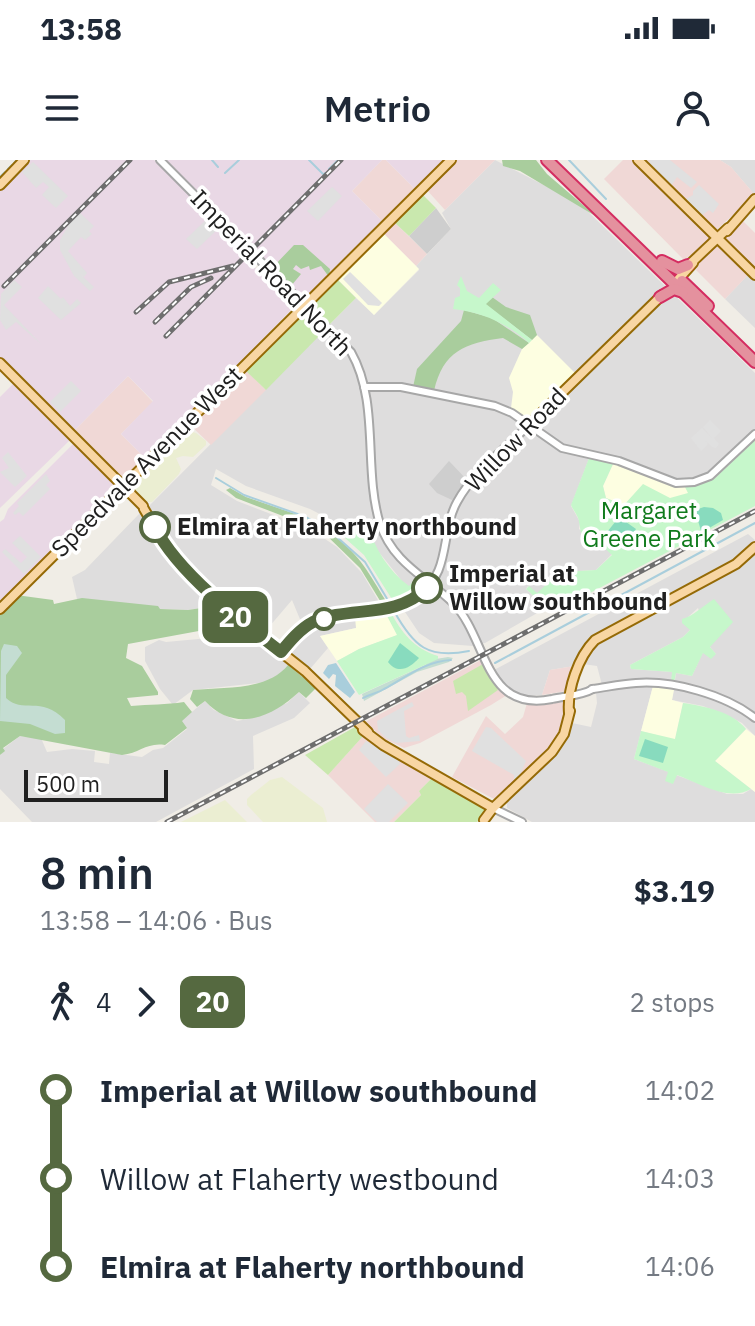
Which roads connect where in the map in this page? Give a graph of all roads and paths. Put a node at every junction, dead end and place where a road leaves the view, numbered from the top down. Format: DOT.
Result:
graph roads {
  1 [pos="24,160"];
  2 [pos="160,160"];
  3 [pos="451,160"];
  4 [pos="547,160"];
  5 [pos="556,160"];
  6 [pos="638,160"];
  7 [pos="0,185"];
  8 [pos="755,199"];
  9 [pos="717,238"];
  10 [pos="690,265"];
  11 [pos="662,266"];
  12 [pos="755,275"];
  13 [pos="676,279"];
  14 [pos="689,291"];
  15 [pos="658,297"];
  16 [pos="305,305"];
  17 [pos="755,352"];
  18 [pos="755,362"];
  19 [pos="0,363"];
  20 [pos="364,387"];
  21 [pos="529,425"];
  22 [pos="755,434"];
  23 [pos="123,487"];
  24 [pos="755,547"];
  25 [pos="430,585"];
  26 [pos="0,609"];
  27 [pos="281,652"];
  28 [pos="573,693"];
  29 [pos="755,718"];
  30 [pos="496,808"];
  31 [pos="484,821"];
  32 [pos="522,822"];
  1 -- 7 [label="main road"];
  2 -- 16 [label="street, Imperial Road North"];
  3 -- 16 [label="main road, Speedvale Avenue West"];
  4 -- 11 [label="highway"];
  5 -- 11 [label="highway"];
  6 -- 9 [label="main road"];
  8 -- 9 [label="main road, Willow Road"];
  9 -- 10 [label="main road, Willow Road"];
  9 -- 12 [label="main road"];
  10 -- 11 [label="highway"];
  10 -- 13 [label="main road, Willow Road"];
  10 -- 14 [label="highway"];
  11 -- 13 [label="highway"];
  11 -- 15 [label="highway"];
  13 -- 14 [label="highway"];
  13 -- 15 [label="main road, Willow Road"];
  14 -- 15 [label="highway"];
  14 -- 17 [label="highway"];
  14 -- 18 [label="highway"];
  15 -- 21 [label="main road, Willow Road"];
  16 -- 20 [label="street, Imperial Road North"];
  16 -- 23 [label="main road, Speedvale Avenue West"];
  19 -- 23 [label="main road"];
  20 -- 21 [label="street"];
  20 -- 25 [label="street, Imperial Road North"];
  21 -- 22 [label="street"];
  21 -- 25 [label="street, Willow Road"];
  23 -- 26 [label="main road, Speedvale Avenue West"];
  23 -- 27 [label="main road"];
  24 -- 28 [label="main road"];
  25 -- 27 [label="street"];
  25 -- 28 [label="street, Imperial Road North"];
  27 -- 30 [label="main road"];
  28 -- 29 [label="street"];
  28 -- 30 [label="main road"];
  30 -- 31 [label="main road"];
  30 -- 32 [label="street"];
}
